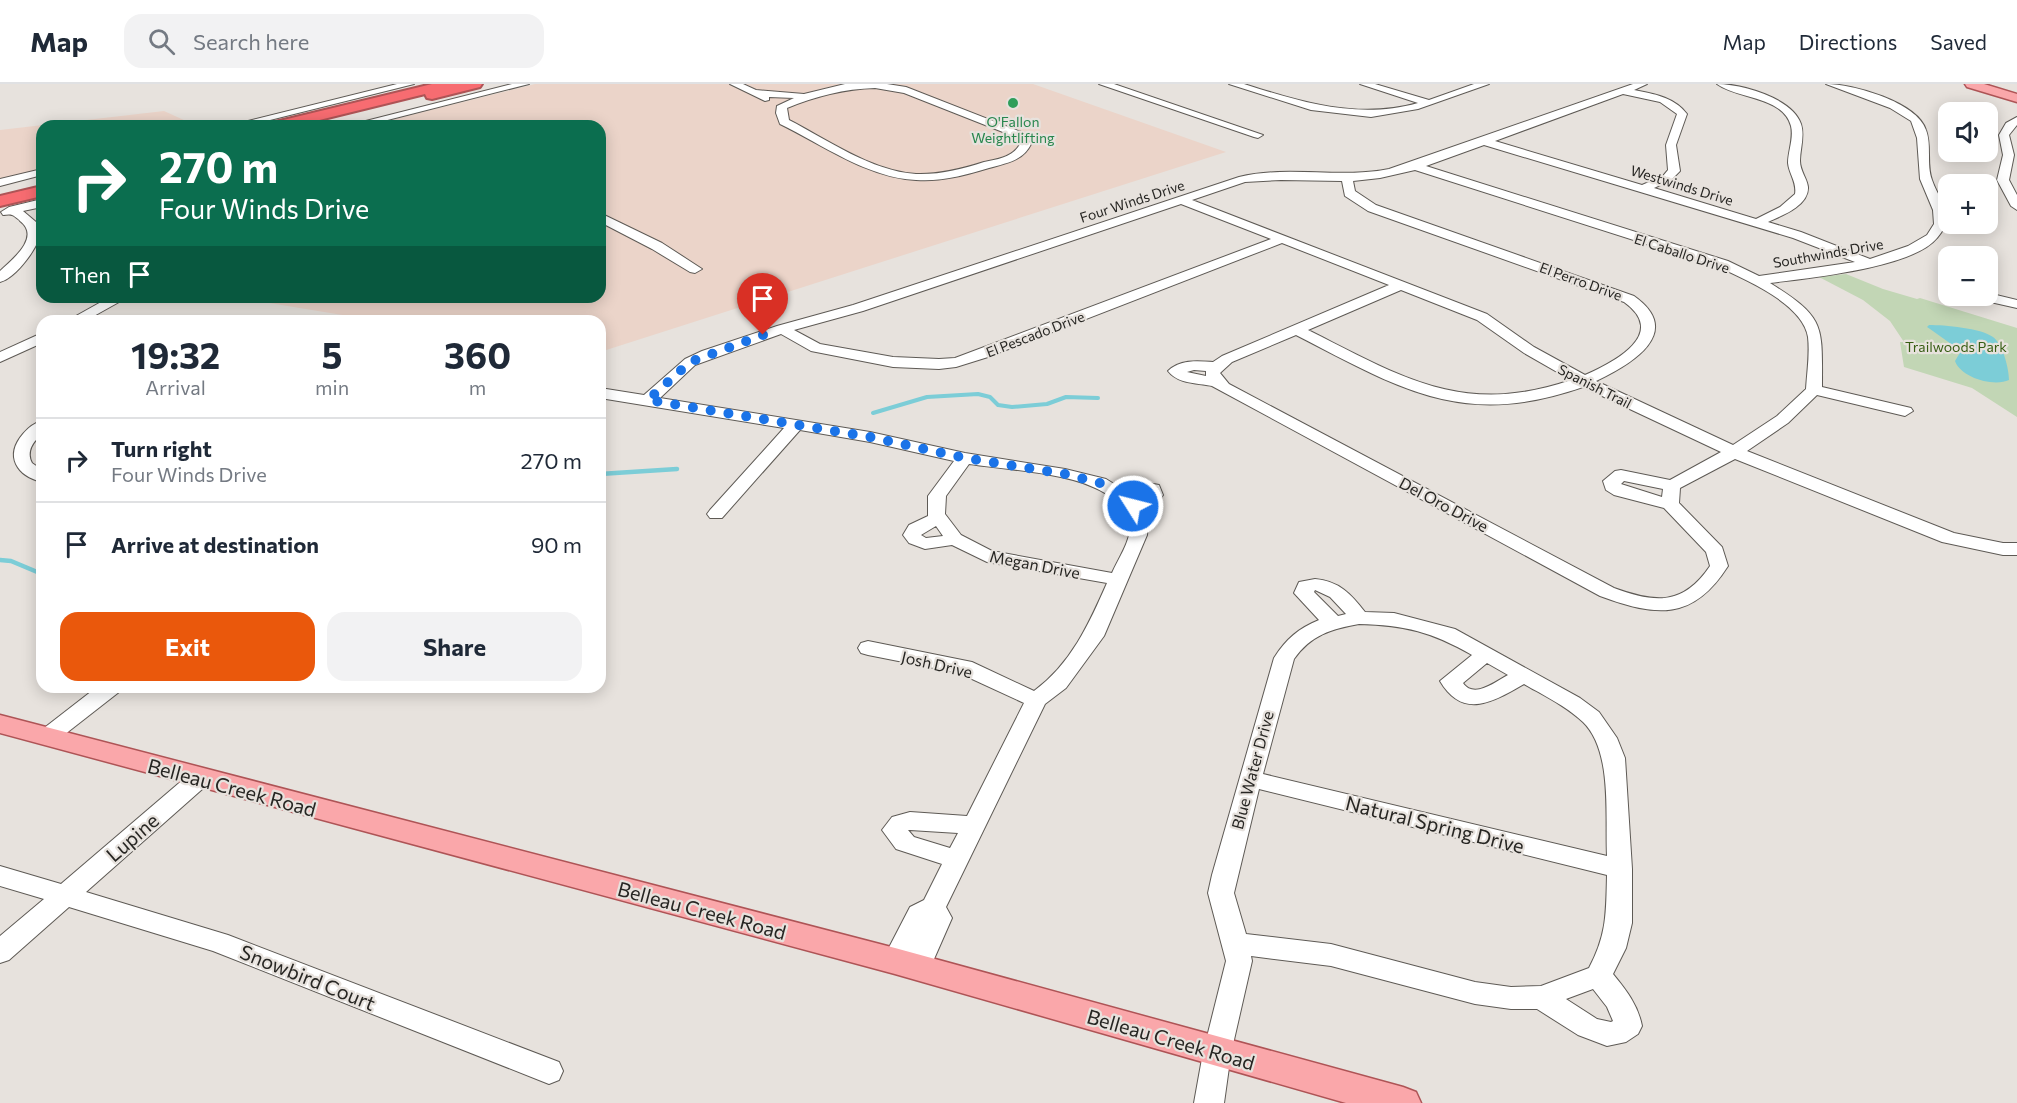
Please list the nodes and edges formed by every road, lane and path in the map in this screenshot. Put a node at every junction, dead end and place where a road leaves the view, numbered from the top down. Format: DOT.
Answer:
graph roads {
  1 [pos="409,84"];
  2 [pos="450,84"];
  3 [pos="476,84"];
  4 [pos="524,84"];
  5 [pos="735,84"];
  6 [pos="1104,84"];
  7 [pos="1136,84"];
  8 [pos="1234,84"];
  9 [pos="1365,84"];
  10 [pos="1484,84"];
  11 [pos="1642,84"];
  12 [pos="1722,84"];
  13 [pos="1831,84"];
  14 [pos="1971,84"];
  15 [pos="1119,89"];
  16 [pos="1623,91"];
  17 [pos="755,93"];
  18 [pos="809,95"];
  19 [pos="2017,98"];
  20 [pos="1426,102"];
  21 [pos="782,106"];
  22 [pos="1347,113"];
  23 [pos="1367,114"];
  24 [pos="257,120"];
  25 [pos="301,120"];
  26 [pos="329,120"];
  27 [pos="379,120"];
  28 [pos="2017,120"];
  29 [pos="1258,135"];
  30 [pos="1484,141"];
  31 [pos="1414,166"];
  32 [pos="36,174"];
  33 [pos="1347,178"];
  34 [pos="0,183"];
  35 [pos="36,184"];
  36 [pos="1642,189"];
  37 [pos="0,193"];
  38 [pos="36,194"];
  39 [pos="1182,200"];
  40 [pos="36,204"];
  41 [pos="2017,206"];
  42 [pos="4,208"];
  43 [pos="606,220"];
  44 [pos="1757,223"];
  45 [pos="1282,239"];
  46 [pos="1869,263"];
  47 [pos="695,269"];
  48 [pos="0,278"];
  49 [pos="1757,280"];
  50 [pos="1401,285"];
  51 [pos="1998,300"];
  52 [pos="109,303"];
  53 [pos="2017,304"];
  54 [pos="86,315"];
  55 [pos="782,329"];
  56 [pos="1297,330"];
  57 [pos="36,340"];
  58 [pos="0,358"];
  59 [pos="1584,381"];
  60 [pos="1814,390"];
  61 [pos="606,394"];
  62 [pos="648,400"];
  63 [pos="1905,411"];
  64 [pos="795,426"];
  65 [pos="36,431"];
  66 [pos="1736,453"];
  67 [pos="965,458"];
  68 [pos="36,474"];
  69 [pos="716,514"];
  70 [pos="938,518"];
  71 [pos="954,538"];
  72 [pos="2017,549"];
  73 [pos="1120,580"];
  74 [pos="1359,618"];
  75 [pos="1333,622"];
  76 [pos="868,648"];
  77 [pos="1486,654"];
  78 [pos="1523,675"];
  79 [pos="103,693"];
  80 [pos="1036,700"];
  81 [pos="0,724"];
  82 [pos="47,737"];
  83 [pos="200,778"];
  84 [pos="1250,779"];
  85 [pos="974,825"];
  86 [pos="957,860"];
  87 [pos="1620,869"];
  88 [pos="0,876"];
  89 [pos="64,895"];
  90 [pos="1236,943"];
  91 [pos="0,952"];
  92 [pos="906,964"];
  93 [pos="1598,976"];
  94 [pos="1542,997"];
  95 [pos="1217,1053"];
  96 [pos="549,1071"];
  97 [pos="1209,1103"];
  98 [pos="1403,1103"];
  1 -- 24 [label="street"];
  2 -- 25 [label="highway"];
  3 -- 26 [label="highway"];
  4 -- 27 [label="street"];
  5 -- 17 [label="street"];
  6 -- 15 [label="street"];
  7 -- 15 [label="street"];
  8 -- 22 [label="street"];
  9 -- 20 [label="street"];
  10 -- 20 [label="street"];
  11 -- 16 [label="street, Four Winds Drive"];
  12 -- 44 [label="street"];
  13 -- 46 [label="street, Southwinds Drive"];
  14 -- 19 [label="main road"];
  15 -- 29 [label="street"];
  16 -- 30 [label="street, Four Winds Drive"];
  16 -- 36 [label="street"];
  17 -- 18 [label="street"];
  17 -- 21 [label="street"];
  18 -- 21 [label="street"];
  18 -- 21 [label="street"];
  20 -- 23 [label="street"];
  22 -- 23 [label="street"];
  22 -- 23 [label="street"];
  28 -- 41 [label="street"];
  30 -- 31 [label="street, Four Winds Drive"];
  30 -- 36 [label="street, Westwinds Drive"];
  31 -- 33 [label="street, Four Winds Drive"];
  31 -- 49 [label="street, El Caballo Drive"];
  32 -- 34 [label="street"];
  33 -- 39 [label="street, Four Winds Drive"];
  33 -- 59 [label="street, El Perro Drive"];
  35 -- 37 [label="highway"];
  36 -- 44 [label="street, Westwinds Drive"];
  38 -- 42 [label="highway"];
  39 -- 45 [label="street, Spanish Trail"];
  39 -- 55 [label="street, Four Winds Drive"];
  40 -- 42 [label="street"];
  42 -- 48 [label="street"];
  43 -- 47 [label="street"];
  44 -- 46 [label="street, Westwinds Drive"];
  45 -- 50 [label="street, Spanish Trail"];
  45 -- 55 [label="street, El Pescado Drive"];
  46 -- 49 [label="street, Southwinds Drive"];
  49 -- 60 [label="street, El Caballo Drive"];
  50 -- 56 [label="street, Del Oro Drive"];
  50 -- 59 [label="street, Spanish Trail"];
  51 -- 53 [label="street"];
  52 -- 54 [label="street"];
  55 -- 62 [label="street, Four Winds Drive"];
  56 -- 59 [label="street, El Perro Drive"];
  56 -- 66 [label="street, Del Oro Drive"];
  57 -- 58 [label="street"];
  59 -- 66 [label="street, Spanish Trail"];
  60 -- 63 [label="street"];
  60 -- 66 [label="street"];
  61 -- 62 [label="street"];
  62 -- 64 [label="street"];
  64 -- 67 [label="street"];
  64 -- 69 [label="street"];
  65 -- 68 [label="street"];
  66 -- 72 [label="street, Spanish Trail"];
  67 -- 70 [label="street"];
  67 -- 73 [label="street"];
  70 -- 71 [label="street, Megan Drive"];
  70 -- 71 [label="street"];
  71 -- 73 [label="street, Megan Drive"];
  73 -- 80 [label="street"];
  74 -- 75 [label="street, Blue Water Drive"];
  74 -- 75 [label="street"];
  74 -- 77 [label="street, Blue Water Drive"];
  75 -- 84 [label="street, Blue Water Drive"];
  76 -- 80 [label="street, Josh Drive"];
  77 -- 78 [label="street, Blue Water Drive"];
  77 -- 78 [label="street"];
  78 -- 87 [label="street, Blue Water Drive"];
  79 -- 82 [label="street"];
  80 -- 85 [label="street"];
  81 -- 82 [label="main road, Belleau Creek Road"];
  82 -- 83 [label="main road, Belleau Creek Road"];
  83 -- 89 [label="street, Lupine"];
  83 -- 92 [label="main road, Belleau Creek Road"];
  84 -- 87 [label="street, Natural Spring Drive"];
  84 -- 90 [label="street, Blue Water Drive"];
  85 -- 86 [label="street"];
  85 -- 86 [label="street"];
  86 -- 92 [label="street"];
  87 -- 93 [label="street, Blue Water Drive"];
  88 -- 89 [label="street, Snowbird Court"];
  89 -- 91 [label="street, Lupine"];
  89 -- 96 [label="street, Snowbird Court"];
  90 -- 94 [label="street"];
  90 -- 95 [label="street, Blue Water Drive"];
  92 -- 95 [label="main road, Belleau Creek Road"];
  93 -- 94 [label="street"];
  93 -- 94 [label="street"];
  95 -- 97 [label="street, Blue Water Drive"];
  95 -- 98 [label="main road, Belleau Creek Road"];
}
